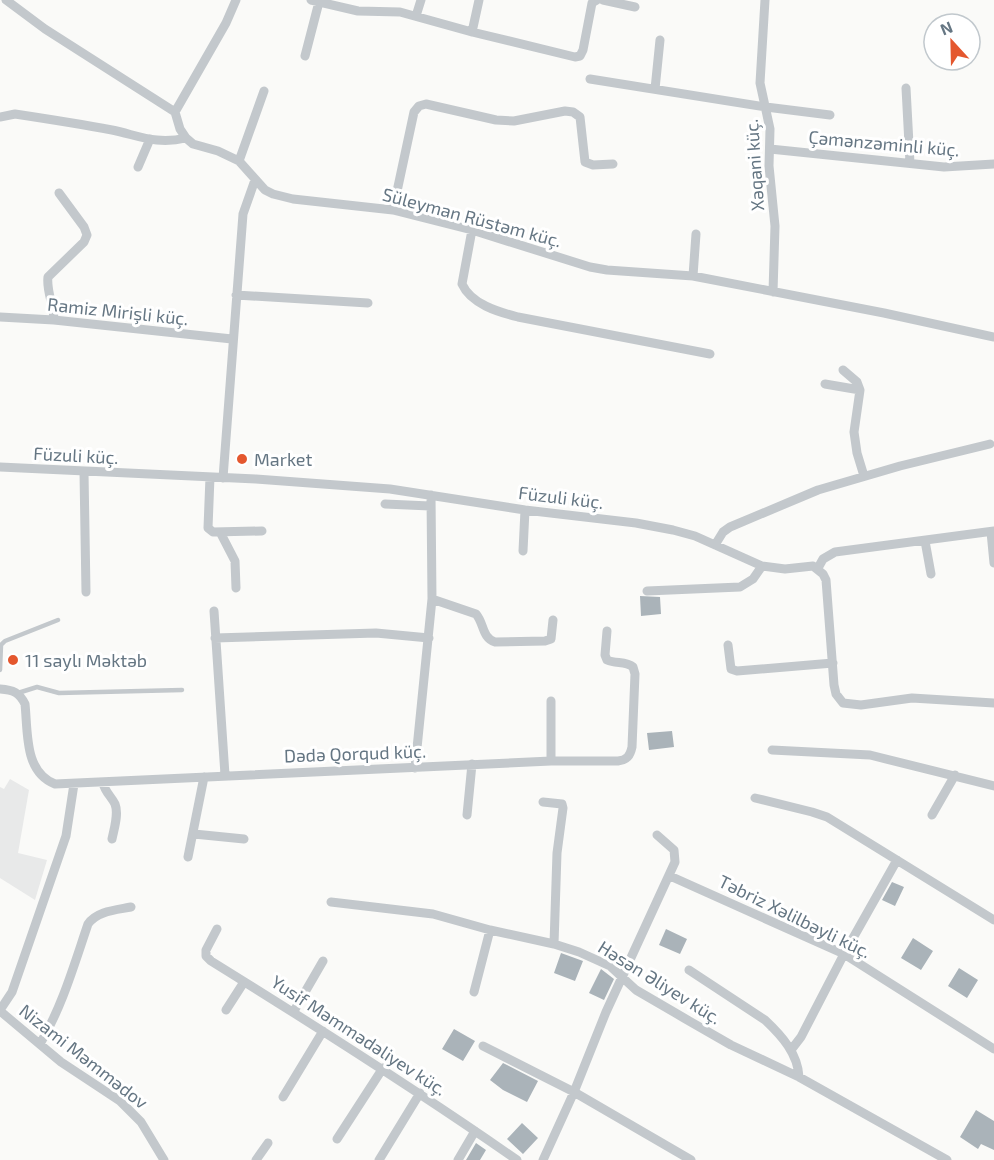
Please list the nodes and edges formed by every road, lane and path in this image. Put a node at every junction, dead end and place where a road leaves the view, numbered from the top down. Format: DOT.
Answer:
graph roads {
  1 [pos="6,0"];
  2 [pos="236,0"];
  3 [pos="394,0"];
  4 [pos="421,0"];
  5 [pos="479,0"];
  6 [pos="597,0"];
  7 [pos="603,0"];
  8 [pos="765,0"];
  9 [pos="315,1"];
  10 [pos="635,7"];
  11 [pos="392,11"];
  12 [pos="416,16"];
  13 [pos="471,32"];
  14 [pos="660,40"];
  15 [pos="305,56"];
  16 [pos="590,79"];
  17 [pos="906,88"];
  18 [pos="655,89"];
  19 [pos="264,91"];
  20 [pos="766,107"];
  21 [pos="175,112"];
  22 [pos="830,115"];
  23 [pos="0,117"];
  24 [pos="186,138"];
  25 [pos="150,140"];
  26 [pos="770,148"];
  27 [pos="239,161"];
  28 [pos="910,163"];
  29 [pos="613,164"];
  30 [pos="994,164"];
  31 [pos="138,167"];
  32 [pos="255,180"];
  33 [pos="59,194"];
  34 [pos="393,210"];
  35 [pos="472,230"];
  36 [pos="696,234"];
  37 [pos="693,276"];
  38 [pos="773,292"];
  39 [pos="236,295"];
  40 [pos="368,303"];
  41 [pos="0,317"];
  42 [pos="54,320"];
  43 [pos="994,337"];
  44 [pos="232,339"];
  45 [pos="710,354"];
  46 [pos="843,370"];
  47 [pos="825,384"];
  48 [pos="860,390"];
  49 [pos="990,444"];
  50 [pos="0,467"];
  51 [pos="84,472"];
  52 [pos="864,476"];
  53 [pos="210,477"];
  54 [pos="223,478"];
  55 [pos="432,495"];
  56 [pos="385,504"];
  57 [pos="430,506"];
  58 [pos="525,510"];
  59 [pos="262,531"];
  60 [pos="220,532"];
  61 [pos="993,532"];
  62 [pos="925,541"];
  63 [pos="715,545"];
  64 [pos="523,551"];
  65 [pos="994,563"];
  66 [pos="762,566"];
  67 [pos="818,568"];
  68 [pos="931,574"];
  69 [pos="236,588"];
  70 [pos="647,591"];
  71 [pos="86,592"];
  72 [pos="432,599"];
  73 [pos="214,611"];
  74 [pos="58,620"];
  75 [pos="553,620"];
  76 [pos="607,631"];
  77 [pos="215,638"];
  78 [pos="429,638"];
  79 [pos="728,645"];
  80 [pos="833,663"];
  81 [pos="0,670"];
  82 [pos="0,688"];
  83 [pos="182,690"];
  84 [pos="18,693"];
  85 [pos="551,701"];
  86 [pos="994,703"];
  87 [pos="772,750"];
  88 [pos="551,760"];
  89 [pos="472,764"];
  90 [pos="415,768"];
  91 [pos="225,775"];
  92 [pos="955,775"];
  93 [pos="204,777"];
  94 [pos="104,783"];
  95 [pos="74,784"];
  96 [pos="994,786"];
  97 [pos="755,798"];
  98 [pos="543,802"];
  99 [pos="466,815"];
  100 [pos="932,815"];
  101 [pos="194,834"];
  102 [pos="657,836"];
  103 [pos="112,839"];
  104 [pos="244,839"];
  105 [pos="189,857"];
  106 [pos="897,860"];
  107 [pos="670,876"];
  108 [pos="331,902"];
  109 [pos="131,907"];
  110 [pos="994,920"];
  111 [pos="217,929"];
  112 [pos="490,930"];
  113 [pos="554,944"];
  114 [pos="844,954"];
  115 [pos="323,961"];
  116 [pos="689,970"];
  117 [pos="623,978"];
  118 [pos="244,982"];
  119 [pos="474,992"];
  120 [pos="0,1010"];
  121 [pos="226,1010"];
  122 [pos="294,1011"];
  123 [pos="322,1031"];
  124 [pos="40,1044"];
  125 [pos="483,1046"];
  126 [pos="994,1049"];
  127 [pos="791,1050"];
  128 [pos="383,1068"];
  129 [pos="799,1077"];
  130 [pos="574,1092"];
  131 [pos="420,1093"];
  132 [pos="283,1097"];
  133 [pos="475,1131"];
  134 [pos="337,1139"];
  135 [pos="268,1143"];
  136 [pos="159,1158"];
  137 [pos="256,1160"];
  138 [pos="379,1160"];
  139 [pos="458,1160"];
  140 [pos="517,1160"];
  141 [pos="543,1160"];
  142 [pos="691,1160"];
  143 [pos="947,1160"];
  1 -- 21 [label="street"];
  2 -- 21 [label="street"];
  3 -- 11 [label="street"];
  4 -- 12 [label="street"];
  5 -- 13 [label="street"];
  6 -- 13 [label="street"];
  7 -- 10 [label="street"];
  8 -- 20 [label="street, Xəqani küç."];
  9 -- 11 [label="street"];
  9 -- 15 [label="street"];
  11 -- 12 [label="street"];
  12 -- 13 [label="street"];
  14 -- 18 [label="street"];
  16 -- 18 [label="street"];
  17 -- 28 [label="street"];
  18 -- 20 [label="street"];
  19 -- 27 [label="street"];
  20 -- 22 [label="street"];
  20 -- 26 [label="street, Xəqani küç."];
  21 -- 24 [label="street"];
  23 -- 25 [label="street"];
  24 -- 25 [label="street"];
  24 -- 27 [label="street, Süleyman Rüstəm küç."];
  25 -- 31 [label="street"];
  26 -- 28 [label="street, Çəmənzəminli küç."];
  26 -- 38 [label="street, Xəqani küç."];
  27 -- 32 [label="street, Süleyman Rüstəm küç."];
  28 -- 30 [label="street, Çəmənzəminli küç."];
  29 -- 34 [label="street"];
  32 -- 34 [label="street, Süleyman Rüstəm küç."];
  32 -- 39 [label="street"];
  33 -- 42 [label="street"];
  34 -- 35 [label="street, Süleyman Rüstəm küç."];
  35 -- 37 [label="street, Süleyman Rüstəm küç."];
  35 -- 45 [label="street"];
  36 -- 37 [label="street"];
  37 -- 38 [label="street, Süleyman Rüstəm küç."];
  38 -- 43 [label="street, Süleyman Rüstəm küç."];
  39 -- 40 [label="street"];
  39 -- 44 [label="street"];
  41 -- 42 [label="street, Ramiz Mirişli küç."];
  42 -- 44 [label="street, Ramiz Mirişli küç."];
  44 -- 54 [label="street"];
  46 -- 48 [label="street"];
  47 -- 48 [label="street"];
  48 -- 52 [label="street"];
  49 -- 52 [label="street"];
  50 -- 51 [label="street, Füzuli küç."];
  51 -- 53 [label="street, Füzuli küç."];
  51 -- 71 [label="street"];
  52 -- 63 [label="street"];
  53 -- 54 [label="street, Füzuli küç."];
  53 -- 60 [label="street"];
  54 -- 55 [label="street, Füzuli küç."];
  55 -- 57 [label="street"];
  55 -- 58 [label="street, Füzuli küç."];
  56 -- 57 [label="street"];
  57 -- 72 [label="street"];
  58 -- 63 [label="street, Füzuli küç."];
  58 -- 64 [label="street"];
  59 -- 60 [label="street"];
  60 -- 69 [label="street"];
  61 -- 62 [label="street"];
  61 -- 65 [label="street"];
  62 -- 67 [label="street"];
  62 -- 68 [label="street"];
  63 -- 66 [label="street, Füzuli küç."];
  66 -- 67 [label="street, Füzuli küç."];
  66 -- 70 [label="street"];
  67 -- 80 [label="street"];
  72 -- 75 [label="street"];
  72 -- 78 [label="street"];
  73 -- 77 [label="street"];
  74 -- 81 [label="lane"];
  76 -- 88 [label="street, Dədə Qorqud küç."];
  77 -- 78 [label="street"];
  77 -- 91 [label="street"];
  78 -- 90 [label="street"];
  79 -- 80 [label="street"];
  80 -- 86 [label="street"];
  82 -- 84 [label="street"];
  83 -- 84 [label="lane"];
  84 -- 95 [label="street, Dədə Qorqud küç."];
  85 -- 88 [label="street"];
  87 -- 92 [label="street"];
  88 -- 89 [label="street, Dədə Qorqud küç."];
  89 -- 90 [label="street, Dədə Qorqud küç."];
  89 -- 99 [label="street"];
  90 -- 91 [label="street, Dədə Qorqud küç."];
  91 -- 93 [label="street, Dədə Qorqud küç."];
  92 -- 96 [label="street"];
  92 -- 100 [label="street"];
  93 -- 94 [label="street, Dədə Qorqud küç."];
  93 -- 101 [label="street"];
  94 -- 95 [label="street, Dədə Qorqud küç."];
  94 -- 103 [label="street"];
  95 -- 120 [label="street"];
  97 -- 106 [label="street"];
  98 -- 113 [label="street"];
  101 -- 104 [label="street"];
  101 -- 105 [label="street"];
  102 -- 107 [label="street"];
  106 -- 110 [label="street"];
  106 -- 114 [label="street"];
  107 -- 114 [label="street, Təbriz Xəlilbəyli küç."];
  107 -- 117 [label="street"];
  108 -- 112 [label="street, Həsən Əliyev küç."];
  109 -- 124 [label="street"];
  111 -- 118 [label="street, Yusif Məmmədəliyev küç."];
  112 -- 113 [label="street, Həsən Əliyev küç."];
  112 -- 119 [label="street"];
  113 -- 117 [label="street, Həsən Əliyev küç."];
  114 -- 126 [label="street, Təbriz Xəlilbəyli küç."];
  114 -- 127 [label="street"];
  115 -- 122 [label="street"];
  116 -- 127 [label="street"];
  117 -- 129 [label="street, Həsən Əliyev küç."];
  117 -- 130 [label="street"];
  118 -- 121 [label="street"];
  118 -- 122 [label="street, Yusif Məmmədəliyev küç."];
  120 -- 124 [label="street, Nizami Məmmədov"];
  122 -- 123 [label="street, Yusif Məmmədəliyev küç."];
  123 -- 128 [label="street, Yusif Məmmədəliyev küç."];
  123 -- 132 [label="street"];
  124 -- 136 [label="street, Nizami Məmmədov"];
  125 -- 130 [label="street"];
  127 -- 129 [label="street"];
  128 -- 131 [label="street, Yusif Məmmədəliyev küç."];
  128 -- 134 [label="street"];
  129 -- 143 [label="street, Həsən Əliyev küç."];
  130 -- 141 [label="street"];
  130 -- 142 [label="street"];
  131 -- 133 [label="street, Yusif Məmmədəliyev küç."];
  131 -- 138 [label="street"];
  133 -- 139 [label="street"];
  133 -- 140 [label="street, Yusif Məmmədəliyev küç."];
  135 -- 137 [label="street"];
}
